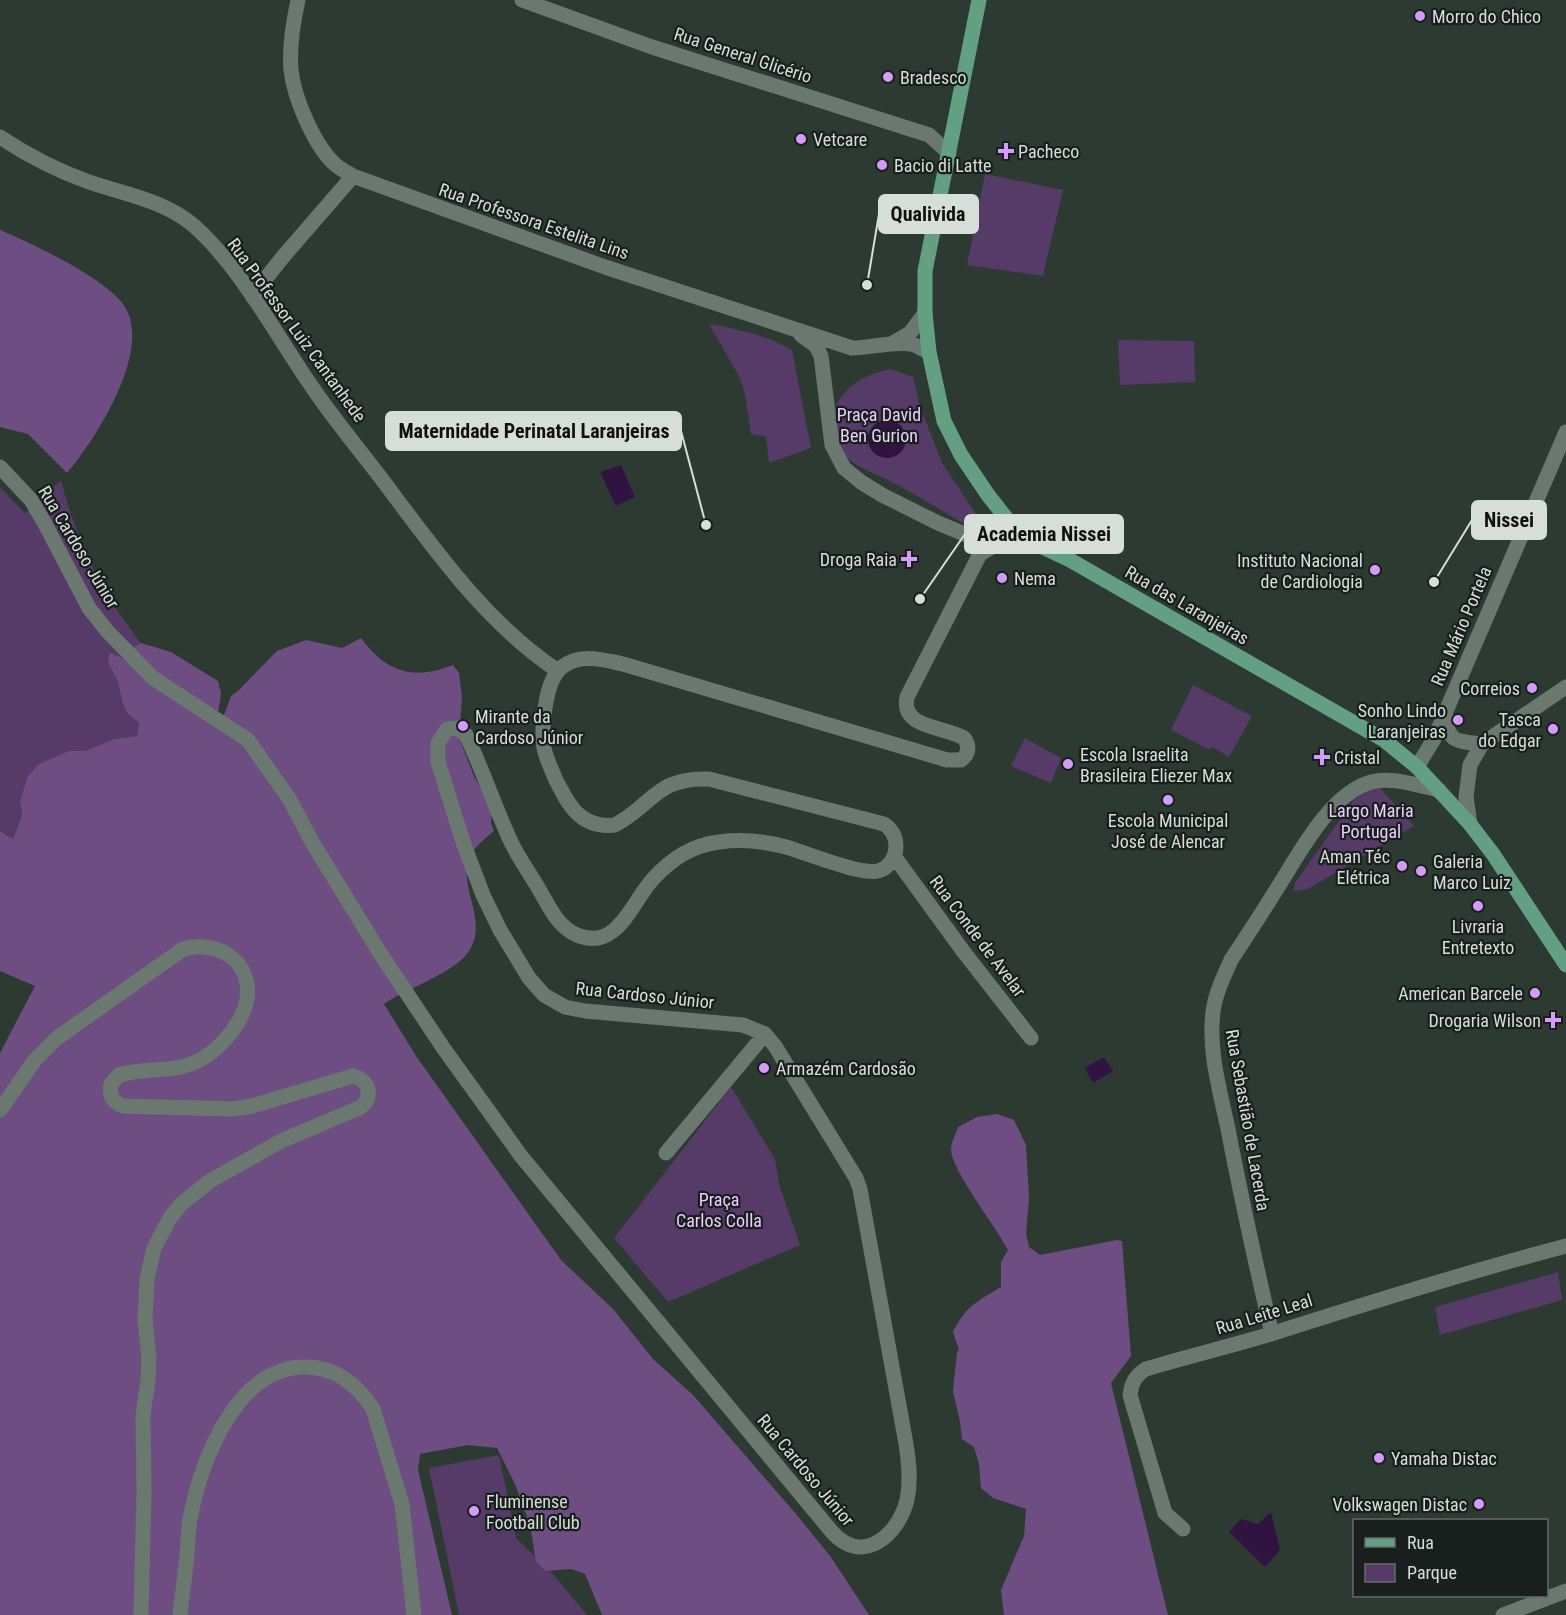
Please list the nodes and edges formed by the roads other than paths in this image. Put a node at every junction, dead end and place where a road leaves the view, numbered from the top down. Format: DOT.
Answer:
graph roads {
  1 [pos="298,0"];
  2 [pos="522,0"];
  3 [pos="979,0"];
  4 [pos="0,137"];
  5 [pos="949,153"];
  6 [pos="353,176"];
  7 [pos="252,296"];
  8 [pos="925,313"];
  9 [pos="791,328"];
  10 [pos="893,343"];
  11 [pos="929,352"];
  12 [pos="1566,432"];
  13 [pos="0,467"];
  14 [pos="1004,517"];
  15 [pos="1021,537"];
  16 [pos="974,538"];
  17 [pos="980,554"];
  18 [pos="558,671"];
  19 [pos="1566,687"];
  20 [pos="1446,711"];
  21 [pos="1482,744"];
  22 [pos="1417,767"];
  23 [pos="1439,790"];
  24 [pos="1470,824"];
  25 [pos="894,856"];
  26 [pos="1566,965"];
  27 [pos="765,1034"];
  28 [pos="1031,1038"];
  29 [pos="0,1110"];
  30 [pos="666,1153"];
  31 [pos="1566,1246"];
  32 [pos="1272,1334"];
  33 [pos="1183,1529"];
  34 [pos="1566,1592"];
  35 [pos="141,1615"];
  36 [pos="180,1615"];
  37 [pos="414,1615"];
  38 [pos="1503,1615"];
  1 -- 6 [label="street, Rua Professora Estelita Lins"];
  2 -- 5 [label="street, Rua General Glicério"];
  3 -- 5 [label="main road, Rua das Laranjeiras"];
  4 -- 7 [label="street, Rua Professor Luiz Cantanhede"];
  5 -- 8 [label="main road, Rua das Laranjeiras"];
  6 -- 7 [label="street"];
  6 -- 9 [label="street, Rua Professora Estelita Lins"];
  7 -- 18 [label="street, Rua Professor Luiz Cantanhede"];
  8 -- 10 [label="street, Rua Professora Estelita Lins"];
  8 -- 11 [label="main road, Rua das Laranjeiras"];
  9 -- 10 [label="street, Rua Professora Estelita Lins"];
  9 -- 16 [label="street"];
  10 -- 11 [label="street, Rua Professora Estelita Lins"];
  11 -- 14 [label="main road, Rua das Laranjeiras"];
  12 -- 20 [label="street, Rua Mário Portela"];
  13 -- 27 [label="street, Rua Cardoso Júnior"];
  14 -- 15 [label="main road, Rua das Laranjeiras"];
  14 -- 16 [label="street"];
  15 -- 17 [label="street"];
  15 -- 22 [label="main road, Rua das Laranjeiras"];
  16 -- 17 [label="street"];
  17 -- 18 [label="street"];
  18 -- 25 [label="street"];
  19 -- 21 [label="street"];
  20 -- 21 [label="street"];
  20 -- 22 [label="street, Rua Mário Portela"];
  21 -- 24 [label="street"];
  22 -- 23 [label="main road, Rua das Laranjeiras"];
  23 -- 24 [label="main road, Rua das Laranjeiras"];
  23 -- 32 [label="street, Rua Sebastião de Lacerda"];
  24 -- 26 [label="main road, Rua das Laranjeiras"];
  25 -- 27 [label="street, Rua Cardoso Júnior"];
  25 -- 28 [label="street, Rua Conde de Avelar"];
  27 -- 30 [label="street"];
  29 -- 35 [label="street"];
  31 -- 32 [label="street, Rua Leite Leal"];
  32 -- 33 [label="street, Rua Leite Leal"];
  34 -- 38 [label="street"];
  36 -- 37 [label="street"];
}
